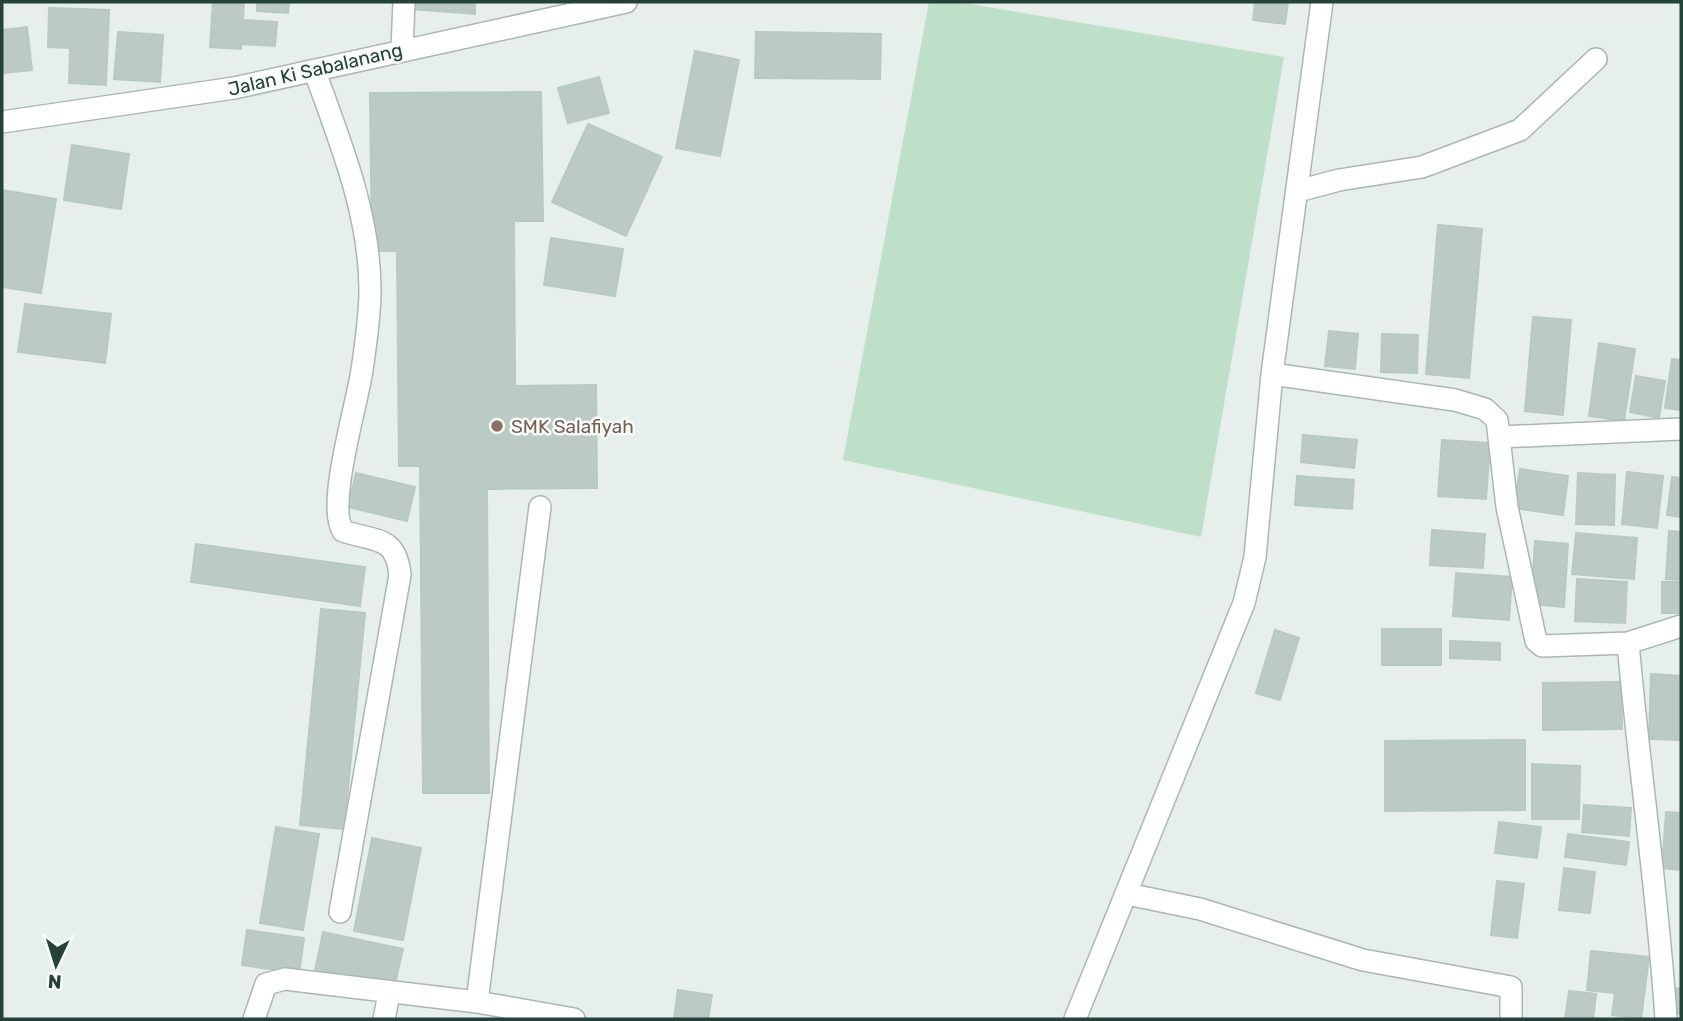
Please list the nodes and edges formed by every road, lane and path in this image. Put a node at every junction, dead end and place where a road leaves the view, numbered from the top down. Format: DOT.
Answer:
graph roads {
  1 [pos="404,2"];
  2 [pos="626,2"];
  3 [pos="1322,2"];
  4 [pos="402,50"];
  5 [pos="1596,60"];
  6 [pos="315,72"];
  7 [pos="2,122"];
  8 [pos="1298,191"];
  9 [pos="1272,374"];
  10 [pos="1681,429"];
  11 [pos="1499,437"];
  12 [pos="540,507"];
  13 [pos="1681,626"];
  14 [pos="1628,643"];
  15 [pos="1127,894"];
  16 [pos="340,912"];
  17 [pos="1671,934"];
  18 [pos="389,994"];
  19 [pos="477,1002"];
  20 [pos="254,1019"];
  21 [pos="384,1019"];
  22 [pos="574,1019"];
  23 [pos="1075,1019"];
  24 [pos="1511,1019"];
  25 [pos="1666,1019"];
  1 -- 4 [label="street"];
  2 -- 4 [label="street, Jalan Ki Sabalanang"];
  3 -- 8 [label="street"];
  4 -- 6 [label="street, Jalan Ki Sabalanang"];
  5 -- 8 [label="street"];
  6 -- 7 [label="street, Jalan Ki Sabalanang"];
  6 -- 16 [label="street"];
  8 -- 9 [label="street"];
  9 -- 11 [label="street"];
  9 -- 15 [label="street"];
  10 -- 11 [label="street"];
  11 -- 14 [label="street"];
  12 -- 19 [label="street"];
  13 -- 14 [label="street"];
  14 -- 17 [label="street"];
  15 -- 23 [label="street"];
  15 -- 24 [label="street"];
  17 -- 25 [label="street"];
  18 -- 19 [label="street"];
  18 -- 20 [label="street"];
  18 -- 21 [label="street"];
  19 -- 22 [label="street"];
}
